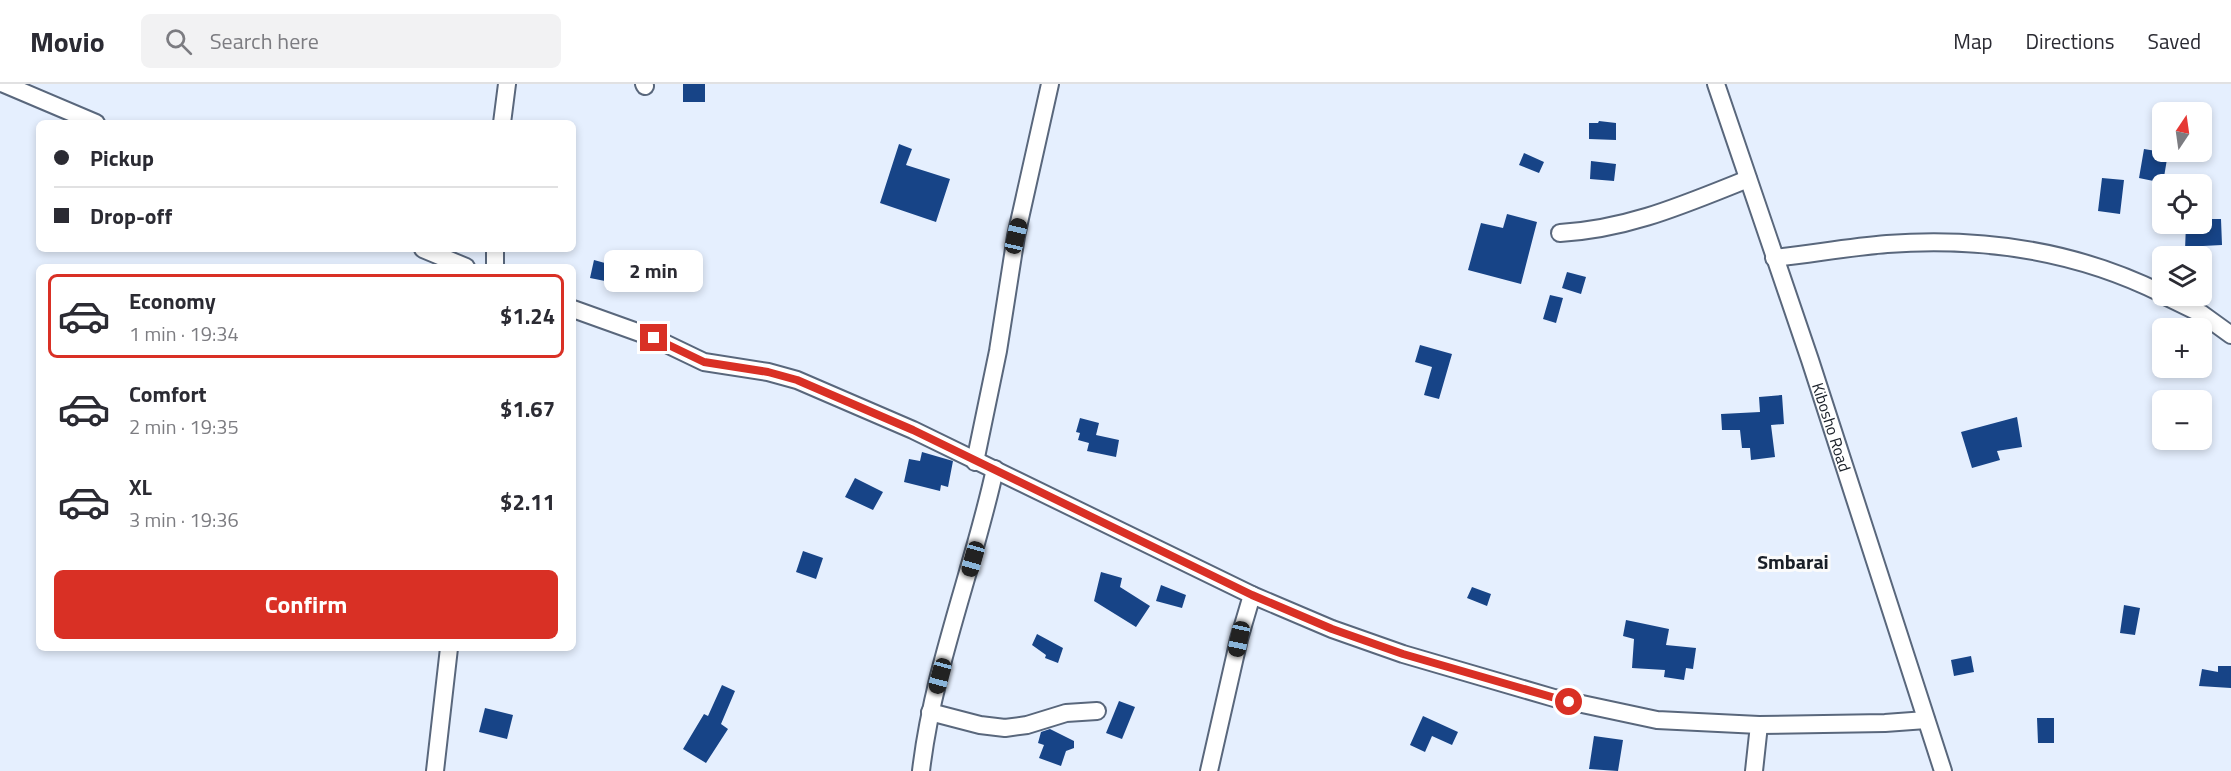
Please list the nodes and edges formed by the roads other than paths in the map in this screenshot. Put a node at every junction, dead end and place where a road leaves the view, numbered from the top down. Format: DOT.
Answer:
graph roads {
  1 [pos="4,84"];
  2 [pos="507,84"];
  3 [pos="1050,84"];
  4 [pos="1716,84"];
  5 [pos="89,120"];
  6 [pos="502,120"];
  7 [pos="1748,179"];
  8 [pos="1560,233"];
  9 [pos="430,252"];
  10 [pos="1774,258"];
  11 [pos="459,264"];
  12 [pos="2152,290"];
  13 [pos="2186,306"];
  14 [pos="576,310"];
  15 [pos="2231,335"];
  16 [pos="975,462"];
  17 [pos="995,469"];
  18 [pos="1252,595"];
  19 [pos="449,651"];
  20 [pos="1097,711"];
  21 [pos="930,712"];
  22 [pos="1926,720"];
  23 [pos="1759,725"];
  24 [pos="435,771"];
  25 [pos="921,771"];
  26 [pos="1209,771"];
  27 [pos="1754,771"];
  28 [pos="1942,771"];
  1 -- 5 [label="street"];
  2 -- 6 [label="street"];
  3 -- 16 [label="street"];
  4 -- 7 [label="street, Kibosho Road"];
  7 -- 8 [label="street"];
  7 -- 10 [label="street, Kibosho Road"];
  9 -- 11 [label="street"];
  10 -- 12 [label="street"];
  10 -- 22 [label="street, Kibosho Road"];
  13 -- 15 [label="street"];
  14 -- 16 [label="street"];
  16 -- 17 [label="street"];
  17 -- 18 [label="street"];
  17 -- 21 [label="street"];
  18 -- 23 [label="street"];
  18 -- 26 [label="street"];
  19 -- 24 [label="street"];
  20 -- 21 [label="street"];
  21 -- 25 [label="street"];
  22 -- 23 [label="street"];
  22 -- 28 [label="street, Kibosho Road"];
  23 -- 27 [label="street"];
}
